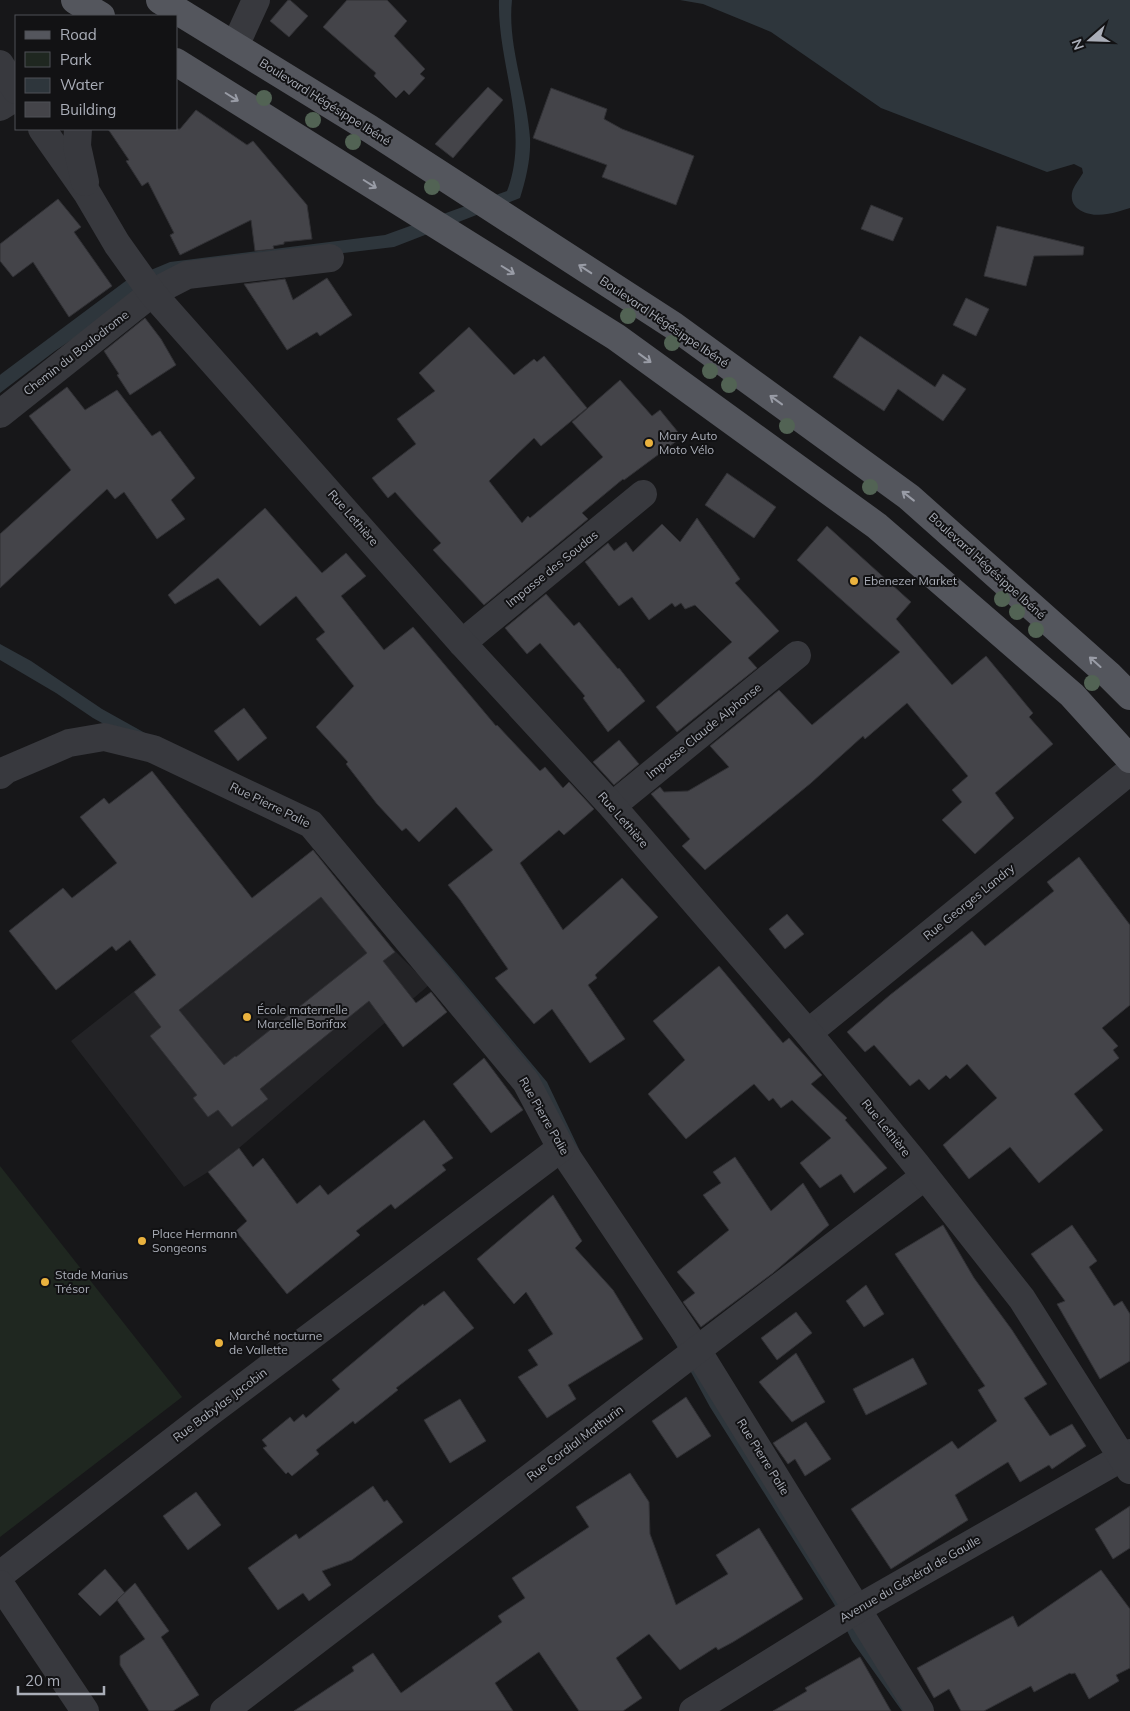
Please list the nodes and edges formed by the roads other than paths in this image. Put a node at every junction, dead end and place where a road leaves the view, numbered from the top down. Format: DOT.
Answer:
graph roads {
  1 [pos="75,0"];
  2 [pos="106,0"];
  3 [pos="160,0"];
  4 [pos="256,0"];
  5 [pos="100,15"];
  6 [pos="102,15"];
  7 [pos="235,46"];
  8 [pos="0,64"];
  9 [pos="184,72"];
  10 [pos="15,88"];
  11 [pos="15,98"];
  12 [pos="0,107"];
  13 [pos="43,130"];
  14 [pos="78,130"];
  15 [pos="87,193"];
  16 [pos="330,258"];
  17 [pos="152,293"];
  18 [pos="0,414"];
  19 [pos="643,494"];
  20 [pos="462,642"];
  21 [pos="797,655"];
  22 [pos="1130,696"];
  23 [pos="1130,759"];
  24 [pos="2,769"];
  25 [pos="1130,771"];
  26 [pos="612,806"];
  27 [pos="808,1033"];
  28 [pos="561,1148"];
  29 [pos="926,1176"];
  30 [pos="697,1350"];
  31 [pos="1127,1460"];
  32 [pos="0,1575"];
  33 [pos="0,1584"];
  34 [pos="857,1609"];
  35 [pos="85,1711"];
  36 [pos="224,1711"];
  37 [pos="693,1711"];
  38 [pos="920,1711"];
  1 -- 5 [label="main road"];
  2 -- 6 [label="street"];
  3 -- 7 [label="main road, Boulevard Hégésippe Ibéné"];
  4 -- 7 [label="street"];
  22 -- 7 [label="main road, Boulevard Hégésippe Ibéné, one-way"];
  8 -- 10 [label="street"];
  9 -- 23 [label="main road, one-way"];
  11 -- 12 [label="street"];
  13 -- 15 [label="street, Rue Lethière"];
  14 -- 15 [label="street, Rue Lethière"];
  15 -- 17 [label="street, Rue Lethière"];
  16 -- 17 [label="street, Chemin du Boulodrome"];
  17 -- 18 [label="street, Chemin du Boulodrome"];
  17 -- 20 [label="street, Rue Lethière"];
  19 -- 20 [label="street, Impasse des Soudas"];
  20 -- 26 [label="street, Rue Lethière"];
  21 -- 26 [label="street, Impasse Claude Alphonse"];
  24 -- 28 [label="street, Rue Pierre Palie"];
  25 -- 27 [label="street, Rue Georges Landry"];
  26 -- 27 [label="street, Rue Lethière"];
  27 -- 29 [label="street, Rue Lethière"];
  28 -- 30 [label="street, Rue Pierre Palie"];
  28 -- 32 [label="street, Rue Babylas Jacobin"];
  29 -- 30 [label="street, Rue Cordial Mathurin"];
  29 -- 31 [label="street, Rue Lethière"];
  30 -- 34 [label="street, Rue Pierre Palie"];
  30 -- 36 [label="street, Rue Cordial Mathurin"];
  31 -- 34 [label="street, Avenue du Général de Gaulle"];
  33 -- 35 [label="street"];
  34 -- 37 [label="street, Avenue du Général de Gaulle"];
  34 -- 38 [label="street, Rue Pierre Palie"];
}
